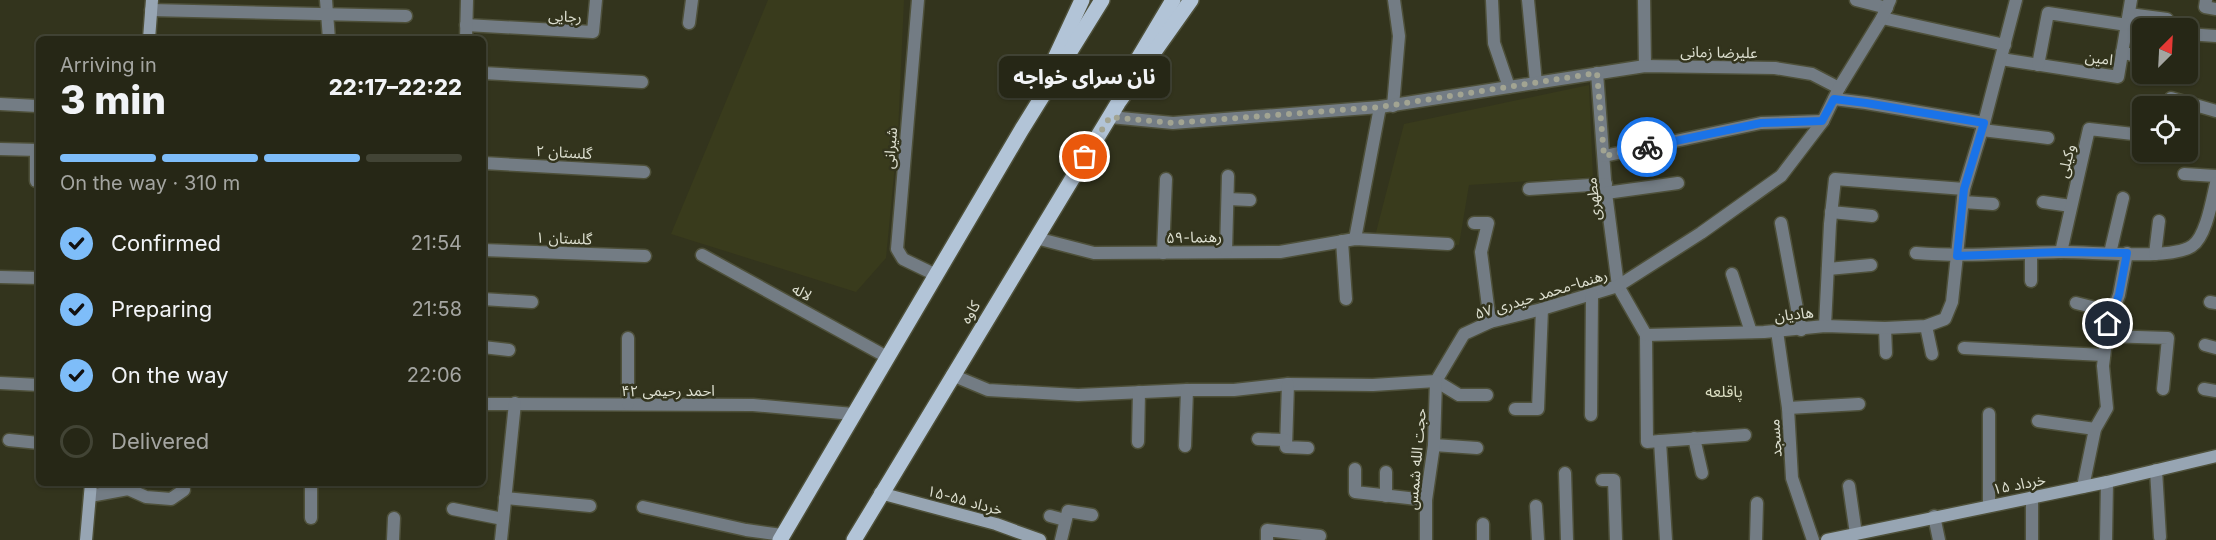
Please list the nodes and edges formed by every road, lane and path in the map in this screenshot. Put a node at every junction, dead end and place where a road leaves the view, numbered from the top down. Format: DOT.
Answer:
graph roads {
  1 [pos="326,0"];
  2 [pos="467,0"];
  3 [pos="596,0"];
  4 [pos="692,0"];
  5 [pos="918,0"];
  6 [pos="1082,0"];
  7 [pos="1102,0"];
  8 [pos="1173,0"];
  9 [pos="1191,0"];
  10 [pos="1394,0"];
  11 [pos="1492,0"];
  12 [pos="1528,0"];
  13 [pos="1644,0"];
  14 [pos="1856,0"];
  15 [pos="2016,0"];
  16 [pos="2131,0"];
  17 [pos="2206,0"];
  18 [pos="151,5"];
  19 [pos="1887,9"];
  20 [pos="2216,9"];
  21 [pos="327,13"];
  22 [pos="406,16"];
  23 [pos="2128,19"];
  24 [pos="2132,19"];
  25 [pos="689,23"];
  26 [pos="466,25"];
  27 [pos="2198,35"];
  28 [pos="149,36"];
  29 [pos="329,36"];
  30 [pos="466,36"];
  31 [pos="2216,36"];
  32 [pos="2005,45"];
  33 [pos="2122,52"];
  34 [pos="2132,55"];
  35 [pos="2001,59"];
  36 [pos="2038,65"];
  37 [pos="1645,66"];
  38 [pos="486,73"];
  39 [pos="1597,73"];
  40 [pos="642,82"];
  41 [pos="1536,83"];
  42 [pos="1509,87"];
  43 [pos="1836,94"];
  44 [pos="1118,103"];
  45 [pos="0,104"];
  46 [pos="36,106"];
  47 [pos="1386,106"];
  48 [pos="2198,106"];
  49 [pos="2216,111"];
  50 [pos="1110,117"];
  51 [pos="1822,121"];
  52 [pos="1983,127"];
  53 [pos="1022,129"];
  54 [pos="2132,134"];
  55 [pos="2048,138"];
  56 [pos="0,149"];
  57 [pos="36,150"];
  58 [pos="1604,156"];
  59 [pos="486,163"];
  60 [pos="644,172"];
  61 [pos="2184,174"];
  62 [pos="1228,176"];
  63 [pos="2216,176"];
  64 [pos="1166,179"];
  65 [pos="1678,183"];
  66 [pos="2216,183"];
  67 [pos="1606,188"];
  68 [pos="1529,189"];
  69 [pos="1964,196"];
  70 [pos="2123,198"];
  71 [pos="1228,199"];
  72 [pos="1250,200"];
  73 [pos="2043,202"];
  74 [pos="1993,204"];
  75 [pos="2071,206"];
  76 [pos="1831,212"];
  77 [pos="1872,216"];
  78 [pos="2159,221"];
  79 [pos="1474,223"];
  80 [pos="1781,223"];
  81 [pos="1036,238"];
  82 [pos="1348,240"];
  83 [pos="1448,244"];
  84 [pos="486,249"];
  85 [pos="1226,251"];
  86 [pos="2061,252"];
  87 [pos="1163,253"];
  88 [pos="1916,253"];
  89 [pos="2031,253"];
  90 [pos="2110,253"];
  91 [pos="2127,253"];
  92 [pos="2155,254"];
  93 [pos="702,255"];
  94 [pos="645,256"];
  95 [pos="1957,256"];
  96 [pos="1872,265"];
  97 [pos="1828,269"];
  98 [pos="1732,273"];
  99 [pos="936,275"];
  100 [pos="0,277"];
  101 [pos="36,278"];
  102 [pos="2031,281"];
  103 [pos="1618,286"];
  104 [pos="1592,295"];
  105 [pos="486,299"];
  106 [pos="1346,300"];
  107 [pos="532,302"];
  108 [pos="2076,303"];
  109 [pos="1542,309"];
  110 [pos="2112,312"];
  111 [pos="1490,322"];
  112 [pos="1825,326"];
  113 [pos="1926,326"];
  114 [pos="1886,328"];
  115 [pos="1801,330"];
  116 [pos="1777,331"];
  117 [pos="1751,332"];
  118 [pos="1646,335"];
  119 [pos="2106,336"];
  120 [pos="628,338"];
  121 [pos="486,347"];
  122 [pos="1964,348"];
  123 [pos="509,350"];
  124 [pos="1886,353"];
  125 [pos="1932,354"];
  126 [pos="2104,355"];
  127 [pos="887,357"];
  128 [pos="952,375"];
  129 [pos="1436,381"];
  130 [pos="0,383"];
  131 [pos="1288,384"];
  132 [pos="36,385"];
  133 [pos="2163,389"];
  134 [pos="1187,390"];
  135 [pos="1138,393"];
  136 [pos="1487,395"];
  137 [pos="515,403"];
  138 [pos="486,404"];
  139 [pos="628,404"];
  140 [pos="1859,404"];
  141 [pos="1788,408"];
  142 [pos="1515,409"];
  143 [pos="853,414"];
  144 [pos="1989,414"];
  145 [pos="1591,415"];
  146 [pos="2038,421"];
  147 [pos="2095,429"];
  148 [pos="1746,435"];
  149 [pos="1694,438"];
  150 [pos="1258,439"];
  151 [pos="9,440"];
  152 [pos="1660,441"];
  153 [pos="1138,442"];
  154 [pos="36,443"];
  155 [pos="1286,444"];
  156 [pos="1434,445"];
  157 [pos="1185,446"];
  158 [pos="1308,448"];
  159 [pos="1477,448"];
  160 [pos="2216,456"];
  161 [pos="1355,469"];
  162 [pos="2156,470"];
  163 [pos="1386,472"];
  164 [pos="1565,473"];
  165 [pos="1702,473"];
  166 [pos="1602,480"];
  167 [pos="2107,482"];
  168 [pos="91,486"];
  169 [pos="311,486"];
  170 [pos="1849,486"];
  171 [pos="2083,487"];
  172 [pos="184,489"];
  173 [pos="880,493"];
  174 [pos="90,496"];
  175 [pos="1386,496"];
  176 [pos="2032,497"];
  177 [pos="505,498"];
  178 [pos="1426,500"];
  179 [pos="1757,503"];
  180 [pos="1989,505"];
  181 [pos="591,506"];
  182 [pos="1536,506"];
  183 [pos="643,507"];
  184 [pos="453,509"];
  185 [pos="1092,515"];
  186 [pos="1050,516"];
  187 [pos="1935,516"];
  188 [pos="311,518"];
  189 [pos="394,518"];
  190 [pos="503,519"];
  191 [pos="1065,520"];
  192 [pos="1483,524"];
  193 [pos="1863,535"];
  194 [pos="1320,536"];
  195 [pos="1022,537"];
  196 [pos="2160,537"];
  197 [pos="781,538"];
  198 [pos="859,538"];
  199 [pos="86,540"];
  200 [pos="393,540"];
  201 [pos="501,540"];
  202 [pos="1040,540"];
  203 [pos="1061,540"];
  204 [pos="1267,540"];
  205 [pos="1426,540"];
  206 [pos="1483,540"];
  207 [pos="1538,540"];
  208 [pos="1567,540"];
  209 [pos="1616,540"];
  210 [pos="1666,540"];
  211 [pos="1756,540"];
  212 [pos="1813,540"];
  213 [pos="1827,540"];
  214 [pos="1940,540"];
  215 [pos="2032,540"];
  216 [pos="2106,540"];
  1 -- 21 [label="street"];
  2 -- 26 [label="street"];
  3 -- 26 [label="street, رجایی"];
  4 -- 25 [label="street"];
  5 -- 99 [label="street, شیرانی"];
  6 -- 53 [label="main road"];
  7 -- 53 [label="main road"];
  8 -- 44 [label="main road"];
  9 -- 44 [label="main road"];
  10 -- 47 [label="street"];
  11 -- 42 [label="street"];
  12 -- 41 [label="street"];
  13 -- 37 [label="street"];
  14 -- 19 [label="street"];
  15 -- 32 [label="street"];
  16 -- 23 [label="street, امین"];
  17 -- 20 [label="street"];
  18 -- 21 [label="street"];
  18 -- 28 [label="street"];
  19 -- 32 [label="street"];
  19 -- 43 [label="street, ۵۷ رهنما-محمد حیدری"];
  21 -- 22 [label="street"];
  21 -- 29 [label="street"];
  23 -- 24 [label="street"];
  23 -- 33 [label="street, امین"];
  23 -- 36 [label="street"];
  26 -- 30 [label="street"];
  27 -- 31 [label="street"];
  32 -- 35 [label="street"];
  33 -- 34 [label="street"];
  33 -- 36 [label="street, امین"];
  35 -- 36 [label="street, امین"];
  35 -- 52 [label="street"];
  37 -- 39 [label="street, علیرضا زمانی"];
  37 -- 43 [label="street, علیرضا زمانی"];
  38 -- 40 [label="street"];
  39 -- 41 [label="street, علیرضا زمانی"];
  39 -- 58 [label="street, مطهری"];
  41 -- 42 [label="street, علیرضا زمانی"];
  42 -- 47 [label="street, علیرضا زمانی"];
  43 -- 51 [label="street, ۵۷ رهنما-محمد حیدری"];
  43 -- 52 [label="street"];
  44 -- 50 [label="main road, کاوه"];
  45 -- 46 [label="street"];
  47 -- 50 [label="street, علیرضا زمانی"];
  47 -- 82 [label="street"];
  48 -- 49 [label="street"];
  50 -- 81 [label="main road, کاوه"];
  51 -- 58 [label="street"];
  51 -- 103 [label="street, ۵۷ رهنما-محمد حیدری"];
  52 -- 55 [label="street"];
  52 -- 69 [label="street"];
  53 -- 99 [label="main road"];
  54 -- 75 [label="street, وکیلی"];
  56 -- 57 [label="street"];
  58 -- 67 [label="street, مطهری"];
  59 -- 60 [label="street, گلستان ۲"];
  61 -- 63 [label="street"];
  62 -- 71 [label="street"];
  64 -- 87 [label="street"];
  65 -- 67 [label="street"];
  66 -- 92 [label="street"];
  67 -- 68 [label="street"];
  67 -- 103 [label="street, مطهری"];
  69 -- 74 [label="street"];
  69 -- 76 [label="street"];
  69 -- 95 [label="street"];
  70 -- 90 [label="street"];
  71 -- 72 [label="street"];
  71 -- 85 [label="street"];
  73 -- 75 [label="street"];
  75 -- 86 [label="street, وکیلی"];
  76 -- 77 [label="street"];
  76 -- 97 [label="street"];
  78 -- 92 [label="street"];
  79 -- 111 [label="street"];
  80 -- 115 [label="street"];
  81 -- 87 [label="street, ۵۹-رهنما"];
  81 -- 128 [label="main road, کاوه"];
  82 -- 83 [label="street, ۵۹-رهنما"];
  82 -- 85 [label="street, ۵۹-رهنما"];
  82 -- 106 [label="street"];
  84 -- 94 [label="street, گلستان ۱"];
  85 -- 87 [label="street, ۵۹-رهنما"];
  86 -- 89 [label="street"];
  86 -- 90 [label="street"];
  88 -- 95 [label="street"];
  89 -- 95 [label="street"];
  89 -- 102 [label="street"];
  90 -- 91 [label="street"];
  91 -- 92 [label="street"];
  91 -- 110 [label="street"];
  93 -- 127 [label="street, لاله"];
  95 -- 113 [label="street, هادیان"];
  96 -- 97 [label="street"];
  97 -- 112 [label="street"];
  98 -- 117 [label="street"];
  99 -- 127 [label="main road"];
  100 -- 101 [label="street"];
  103 -- 104 [label="street, ۵۷ رهنما-محمد حیدری"];
  103 -- 118 [label="street"];
  104 -- 109 [label="street, ۵۷ رهنما-محمد حیدری"];
  104 -- 145 [label="street"];
  105 -- 107 [label="street"];
  108 -- 110 [label="street"];
  109 -- 111 [label="street, ۵۷ رهنما-محمد حیدری"];
  109 -- 142 [label="street"];
  110 -- 119 [label="street"];
  111 -- 129 [label="street, ۵۷ رهنما-محمد حیدری"];
  112 -- 114 [label="street, هادیان"];
  112 -- 115 [label="street, هادیان"];
  113 -- 114 [label="street, هادیان"];
  113 -- 125 [label="street"];
  114 -- 124 [label="street"];
  115 -- 116 [label="street, هادیان"];
  116 -- 117 [label="street, هادیان"];
  116 -- 141 [label="street, مسجد"];
  117 -- 118 [label="street, هادیان"];
  118 -- 152 [label="street"];
  119 -- 126 [label="street"];
  119 -- 133 [label="street"];
  120 -- 139 [label="street"];
  121 -- 123 [label="street"];
  122 -- 126 [label="street"];
  126 -- 147 [label="street"];
  127 -- 143 [label="main road"];
  128 -- 135 [label="street"];
  128 -- 173 [label="main road, کاوه"];
  129 -- 131 [label="street"];
  129 -- 136 [label="street"];
  129 -- 156 [label="street, حجت الله شمس"];
  130 -- 132 [label="street"];
  131 -- 134 [label="street"];
  131 -- 155 [label="street"];
  134 -- 135 [label="street"];
  134 -- 157 [label="street"];
  135 -- 153 [label="street"];
  137 -- 138 [label="street, ۴۲ احمد رحیمی"];
  137 -- 139 [label="street, ۴۲ احمد رحیمی"];
  137 -- 177 [label="street"];
  139 -- 143 [label="street, ۴۲ احمد رحیمی"];
  140 -- 141 [label="street"];
  141 -- 212 [label="street, مسجد"];
  143 -- 197 [label="main road"];
  144 -- 180 [label="street"];
  146 -- 147 [label="street"];
  147 -- 171 [label="street"];
  148 -- 149 [label="street"];
  149 -- 152 [label="street"];
  149 -- 165 [label="street"];
  150 -- 155 [label="street"];
  151 -- 154 [label="street"];
  152 -- 210 [label="street"];
  155 -- 158 [label="street"];
  156 -- 159 [label="street"];
  156 -- 178 [label="street, حجت الله شمس"];
  160 -- 162 [label="street, ۱۵ خرداد"];
  161 -- 175 [label="street"];
  162 -- 167 [label="street, ۱۵ خرداد"];
  162 -- 196 [label="street"];
  163 -- 175 [label="street"];
  164 -- 208 [label="street"];
  166 -- 209 [label="street"];
  167 -- 171 [label="street, ۱۵ خرداد"];
  167 -- 216 [label="street"];
  168 -- 174 [label="street"];
  169 -- 188 [label="street"];
  170 -- 193 [label="street"];
  171 -- 176 [label="street, ۱۵ خرداد"];
  172 -- 174 [label="street"];
  173 -- 195 [label="street, ۱۵-۵۵ خرداد"];
  173 -- 198 [label="main road, کاوه"];
  174 -- 199 [label="street"];
  175 -- 178 [label="street"];
  176 -- 180 [label="street, ۱۵ خرداد"];
  176 -- 215 [label="street"];
  177 -- 181 [label="street"];
  177 -- 190 [label="street"];
  178 -- 205 [label="street, حجت الله شمس"];
  179 -- 211 [label="street"];
  180 -- 187 [label="street, ۱۵ خرداد"];
  182 -- 207 [label="street"];
  183 -- 197 [label="street"];
  184 -- 190 [label="street"];
  185 -- 191 [label="street"];
  186 -- 191 [label="street"];
  187 -- 193 [label="street, ۱۵ خرداد"];
  187 -- 214 [label="street"];
  189 -- 200 [label="street"];
  190 -- 201 [label="street"];
  191 -- 203 [label="street"];
  192 -- 206 [label="street"];
  193 -- 213 [label="street, ۱۵ خرداد"];
  194 -- 204 [label="street"];
  195 -- 202 [label="street, ۱۵-۵۵ خرداد"];
}
